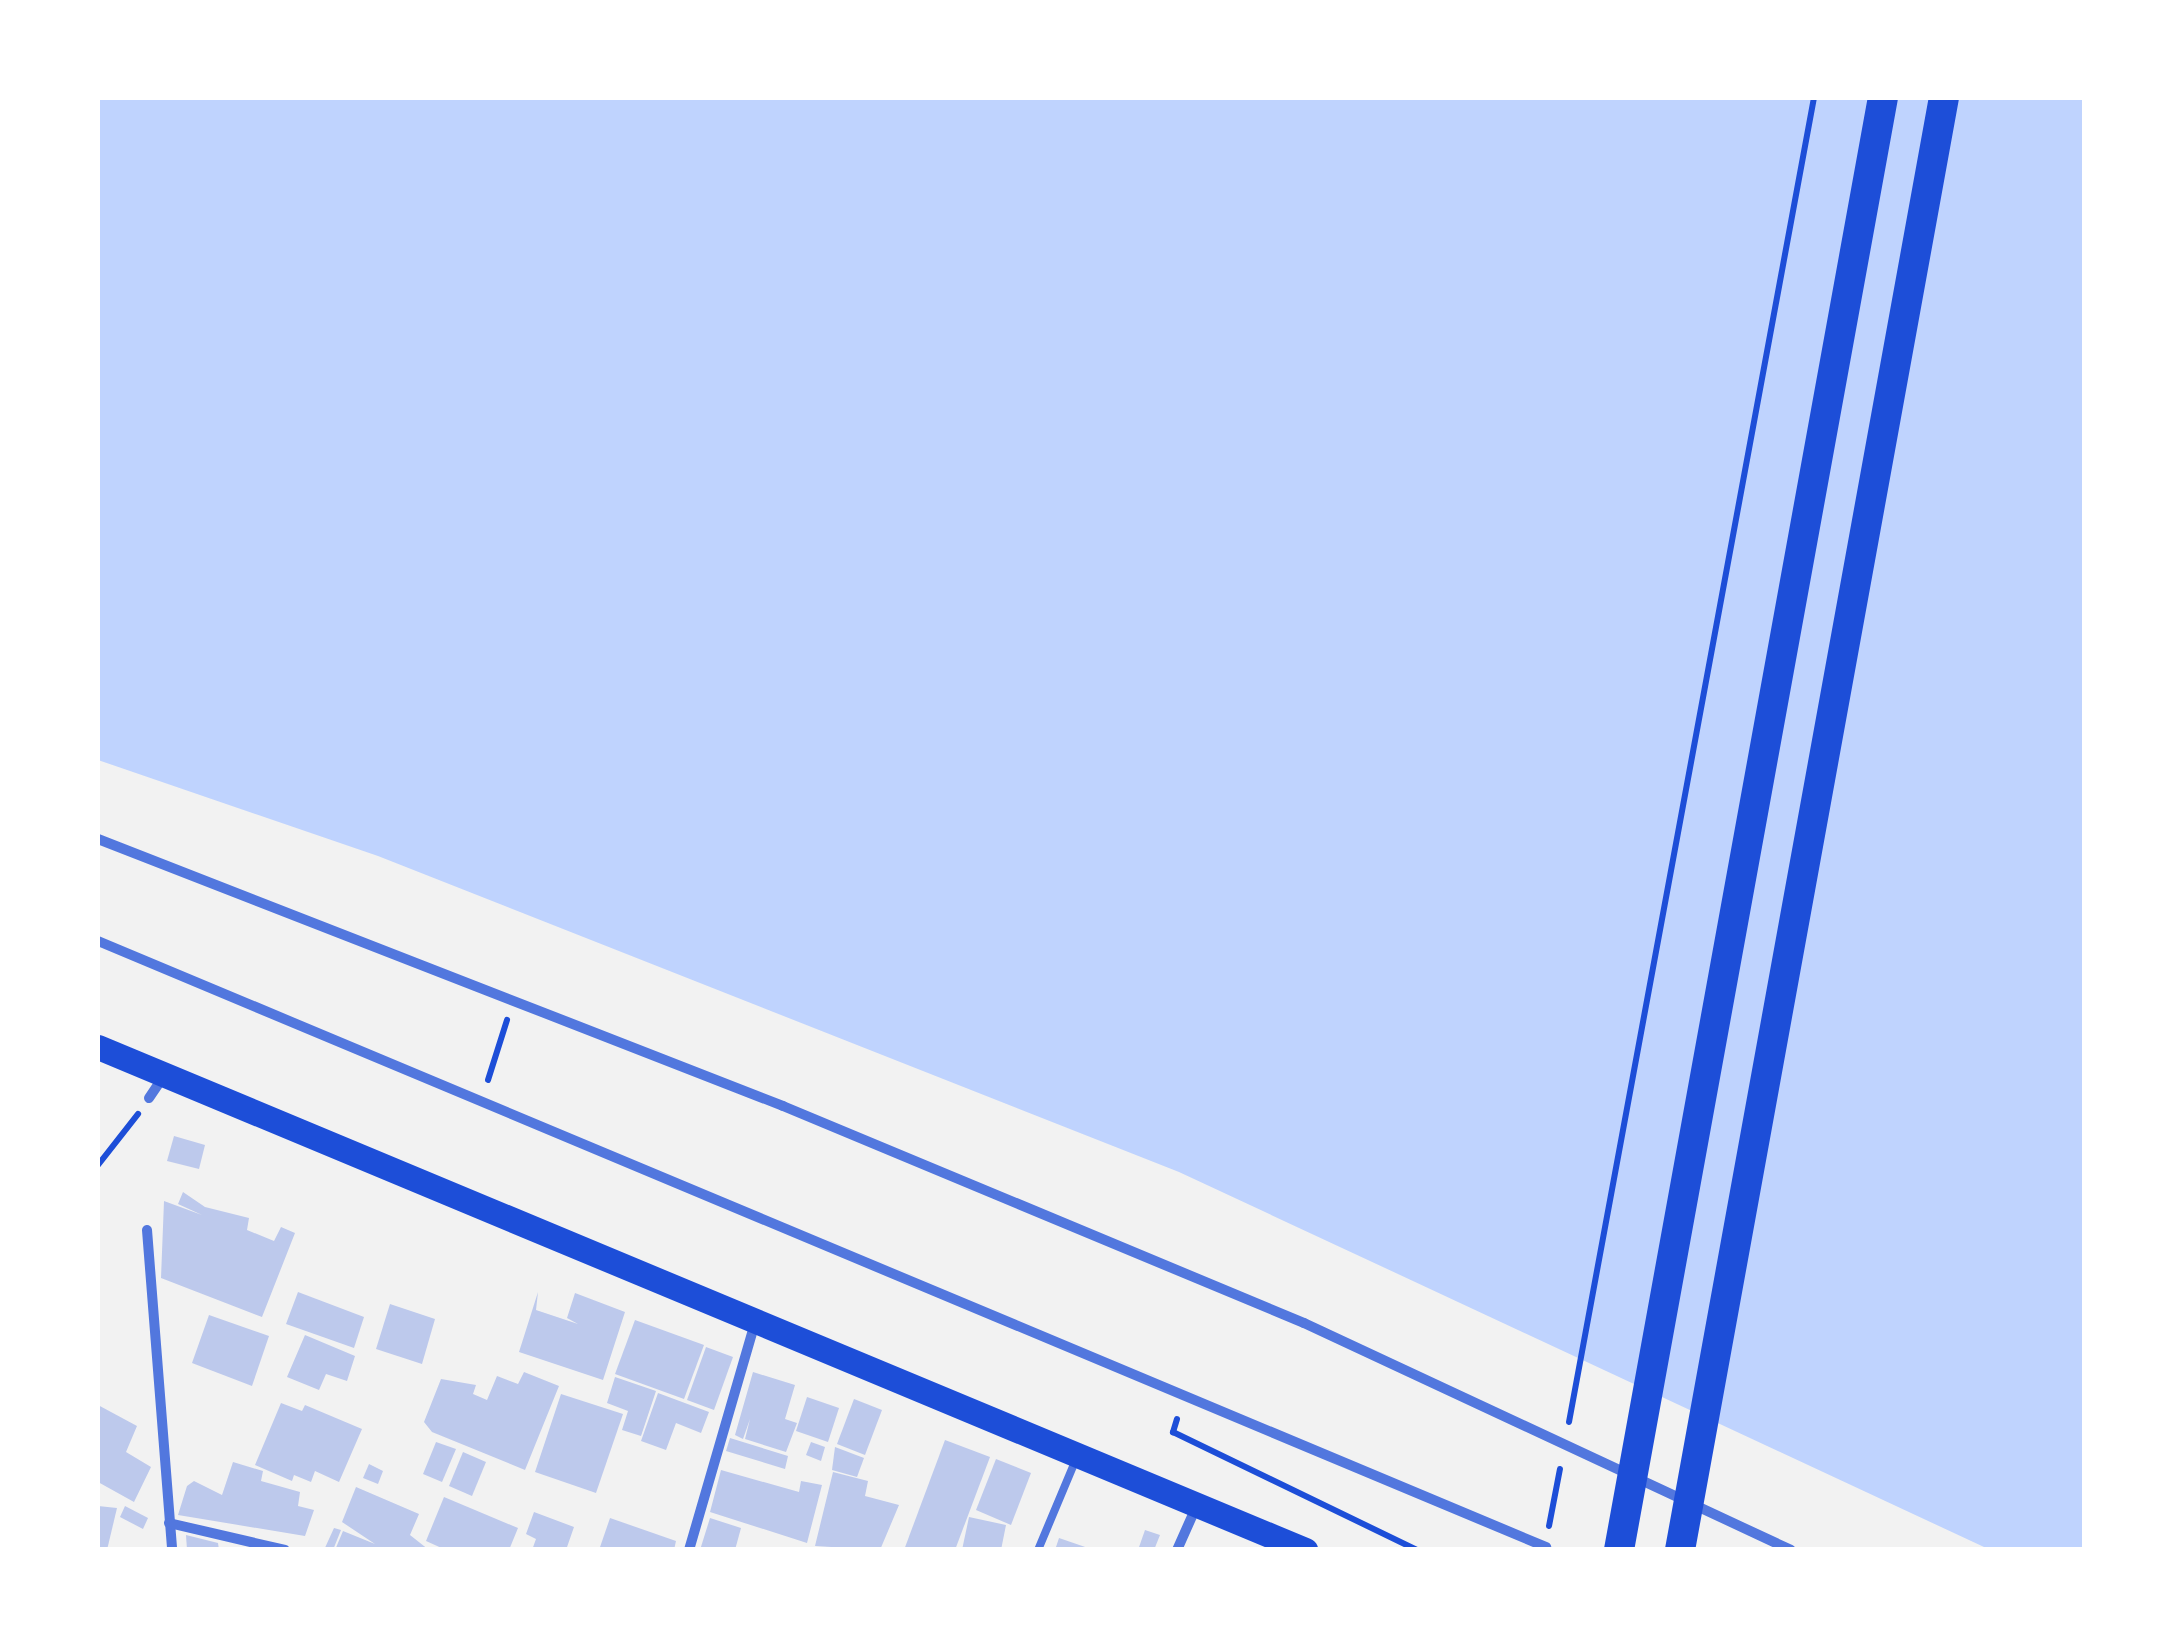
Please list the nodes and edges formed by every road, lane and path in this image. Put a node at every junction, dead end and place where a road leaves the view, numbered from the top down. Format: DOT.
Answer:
graph roads {
  1 [pos="1814,98"];
  2 [pos="1883,98"];
  3 [pos="1944,98"];
  4 [pos="98,839"];
  5 [pos="98,940"];
  6 [pos="513,1002"];
  7 [pos="98,1047"];
  8 [pos="167,1071"];
  9 [pos="149,1098"];
  10 [pos="482,1100"];
  11 [pos="147,1230"];
  12 [pos="757,1317"];
  13 [pos="1184,1394"];
  14 [pos="1568,1429"];
  15 [pos="1564,1449"];
  16 [pos="1077,1454"];
  17 [pos="1198,1504"];
  18 [pos="169,1523"];
  19 [pos="1546,1546"];
  20 [pos="172,1550"];
  21 [pos="285,1550"];
  22 [pos="688,1550"];
  23 [pos="1038,1550"];
  24 [pos="1177,1550"];
  25 [pos="1304,1550"];
  26 [pos="1416,1550"];
  27 [pos="1618,1550"];
  28 [pos="1680,1550"];
  29 [pos="1791,1550"];
  1 -- 14 [label="path"];
  2 -- 27 [label="highway"];
  3 -- 28 [label="highway"];
  4 -- 29 [label="street"];
  5 -- 10 [label="street"];
  6 -- 10 [label="path"];
  7 -- 8 [label="main road"];
  8 -- 9 [label="street"];
  8 -- 12 [label="main road"];
  10 -- 13 [label="street"];
  11 -- 18 [label="street"];
  12 -- 16 [label="main road"];
  12 -- 22 [label="street"];
  13 -- 19 [label="street"];
  13 -- 26 [label="path"];
  15 -- 19 [label="path"];
  16 -- 17 [label="main road"];
  16 -- 23 [label="lane"];
  17 -- 24 [label="street"];
  17 -- 25 [label="main road"];
  18 -- 20 [label="street"];
  18 -- 21 [label="street"];
}
